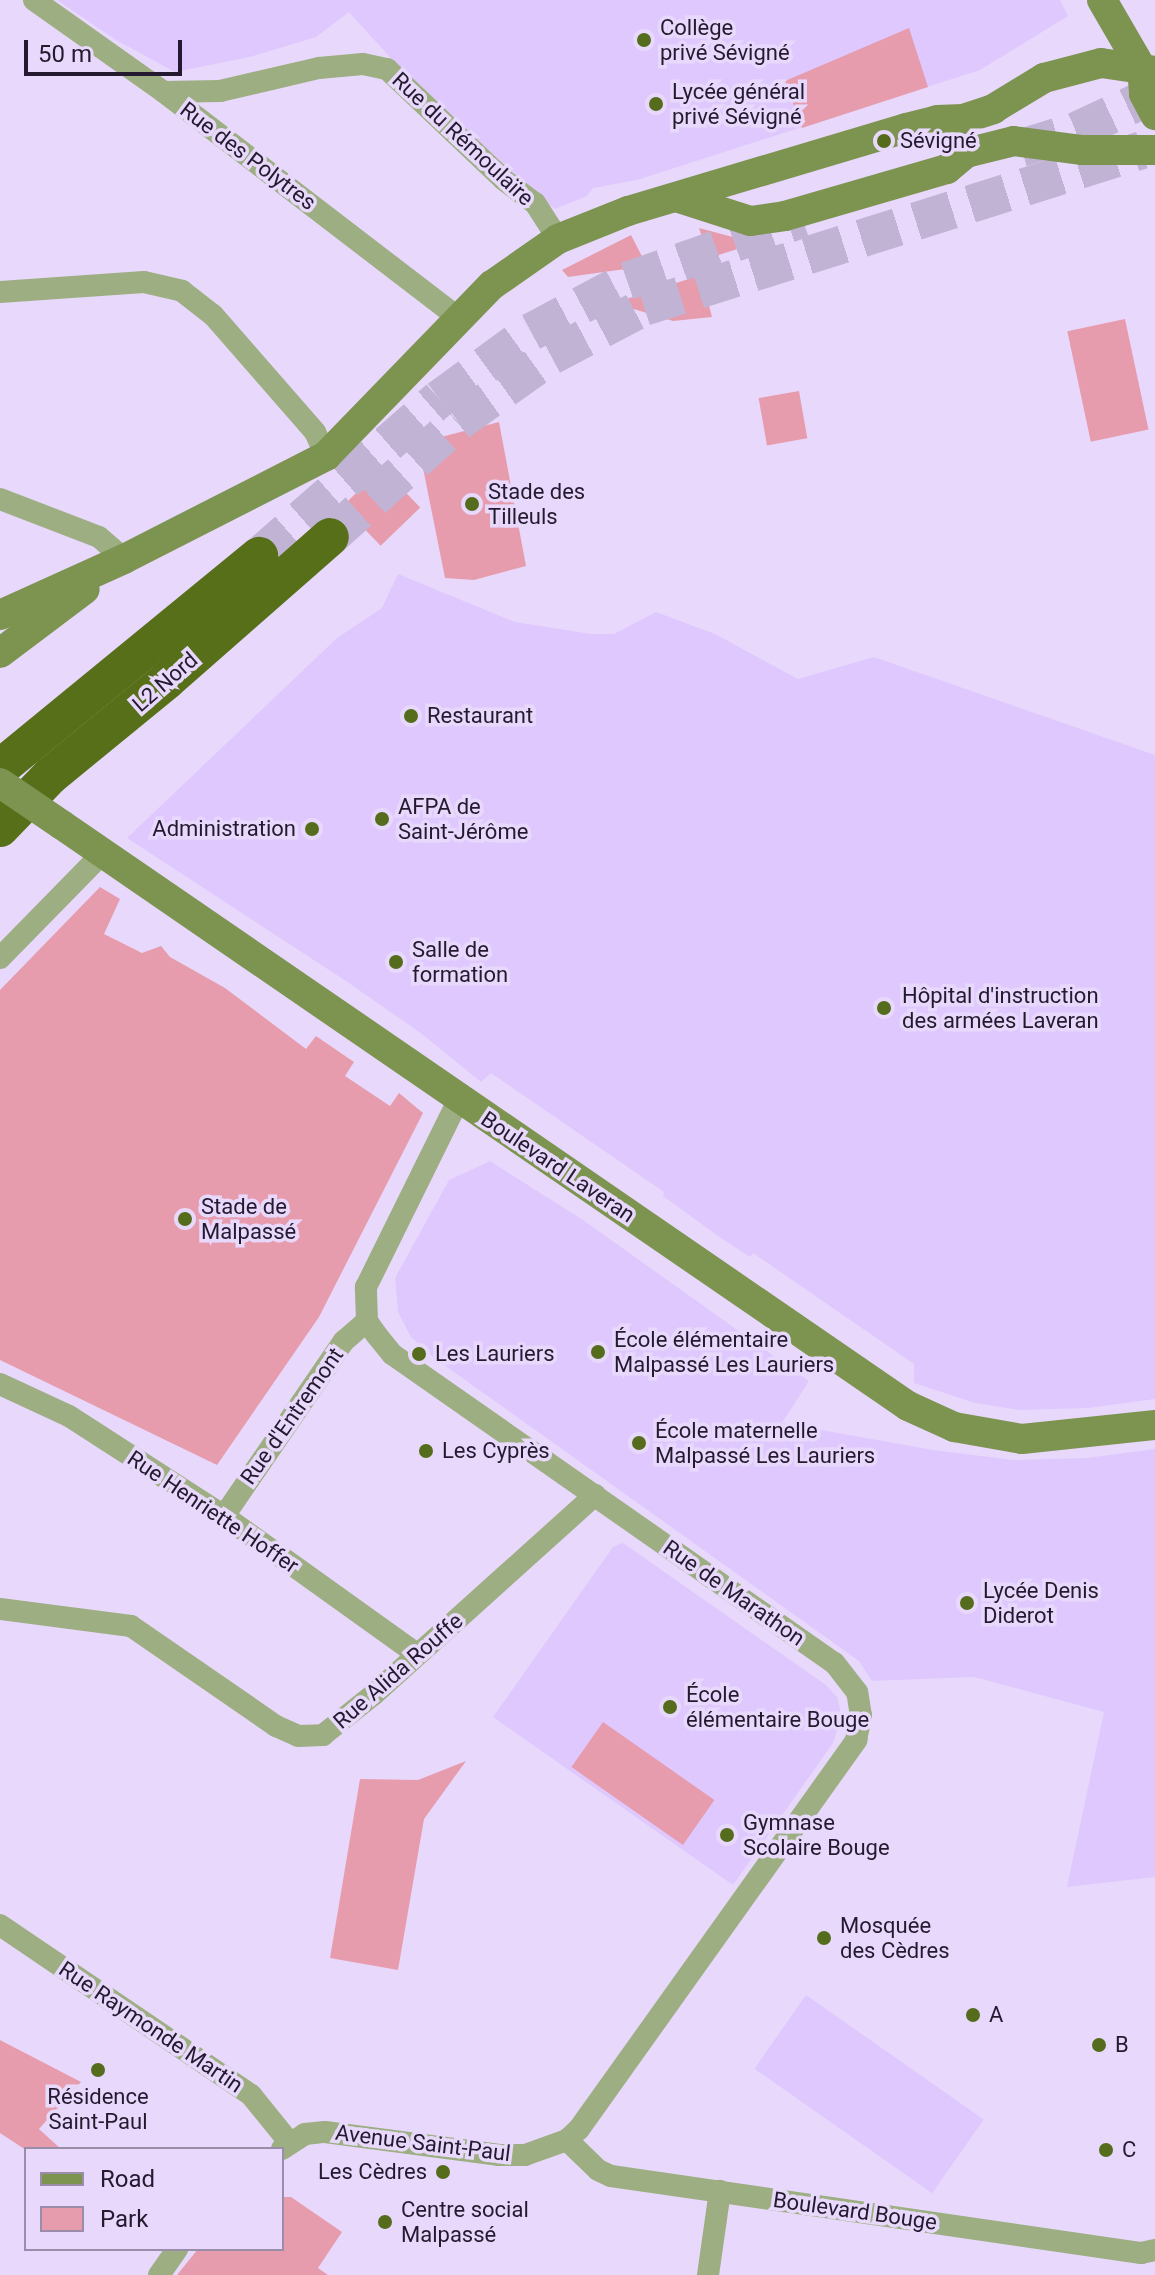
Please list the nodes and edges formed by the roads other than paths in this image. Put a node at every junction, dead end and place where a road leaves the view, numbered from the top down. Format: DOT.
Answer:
graph roads {
  1 [pos="34,0"];
  2 [pos="1102,0"];
  3 [pos="1151,72"];
  4 [pos="164,92"];
  5 [pos="1155,115"];
  6 [pos="1155,150"];
  7 [pos="679,198"];
  8 [pos="558,239"];
  9 [pos="0,292"];
  10 [pos="458,318"];
  11 [pos="326,456"];
  12 [pos="0,499"];
  13 [pos="330,537"];
  14 [pos="259,556"];
  15 [pos="124,559"];
  16 [pos="0,615"];
  17 [pos="0,653"];
  18 [pos="60,717"];
  19 [pos="0,757"];
  20 [pos="0,768"];
  21 [pos="0,783"];
  22 [pos="0,828"];
  23 [pos="103,853"];
  24 [pos="0,958"];
  25 [pos="459,1099"];
  26 [pos="367,1321"];
  27 [pos="0,1384"];
  28 [pos="1155,1425"];
  29 [pos="595,1495"];
  30 [pos="224,1516"];
  31 [pos="0,1609"];
  32 [pos="417,1654"];
  33 [pos="0,1925"];
  34 [pos="567,2140"];
  35 [pos="286,2146"];
  36 [pos="720,2191"];
  37 [pos="1155,2250"];
  38 [pos="176,2251"];
  39 [pos="159,2275"];
  40 [pos="708,2275"];
  1 -- 4 [label="street, Rue des Polytres"];
  2 -- 3 [label="street"];
  3 -- 5 [label="street"];
  3 -- 7 [label="street"];
  4 -- 8 [label="street, Rue du Rémoulaïre"];
  4 -- 10 [label="street, Rue des Polytres"];
  6 -- 7 [label="street"];
  7 -- 8 [label="street"];
  8 -- 10 [label="street"];
  9 -- 11 [label="street"];
  10 -- 11 [label="street"];
  11 -- 15 [label="street"];
  12 -- 15 [label="street"];
  13 -- 22 [label="highway, L2 Nord"];
  14 -- 18 [label="highway, L2 Nord"];
  15 -- 16 [label="street"];
  15 -- 17 [label="street"];
  18 -- 19 [label="highway"];
  18 -- 20 [label="highway, L2 Nord"];
  21 -- 23 [label="street, Boulevard Laveran, bridge"];
  23 -- 24 [label="street"];
  23 -- 25 [label="street, Boulevard Laveran"];
  25 -- 26 [label="street"];
  25 -- 28 [label="street, Boulevard Laveran"];
  26 -- 29 [label="street, Rue de Marathon"];
  26 -- 30 [label="street, Rue d'Entremont"];
  27 -- 30 [label="street, Rue Henriette Hoffer"];
  29 -- 32 [label="street, Rue Alida Rouffe"];
  29 -- 34 [label="street, Rue de Marathon"];
  30 -- 32 [label="street, Rue Henriette Hoffer"];
  31 -- 32 [label="street, Rue Alida Rouffe"];
  33 -- 35 [label="street, Rue Raymonde Martin"];
  34 -- 35 [label="street, Avenue Saint-Paul"];
  34 -- 36 [label="street, Boulevard Bouge"];
  36 -- 37 [label="street, Boulevard Bouge"];
  36 -- 40 [label="street"];
  38 -- 39 [label="street"];
}
